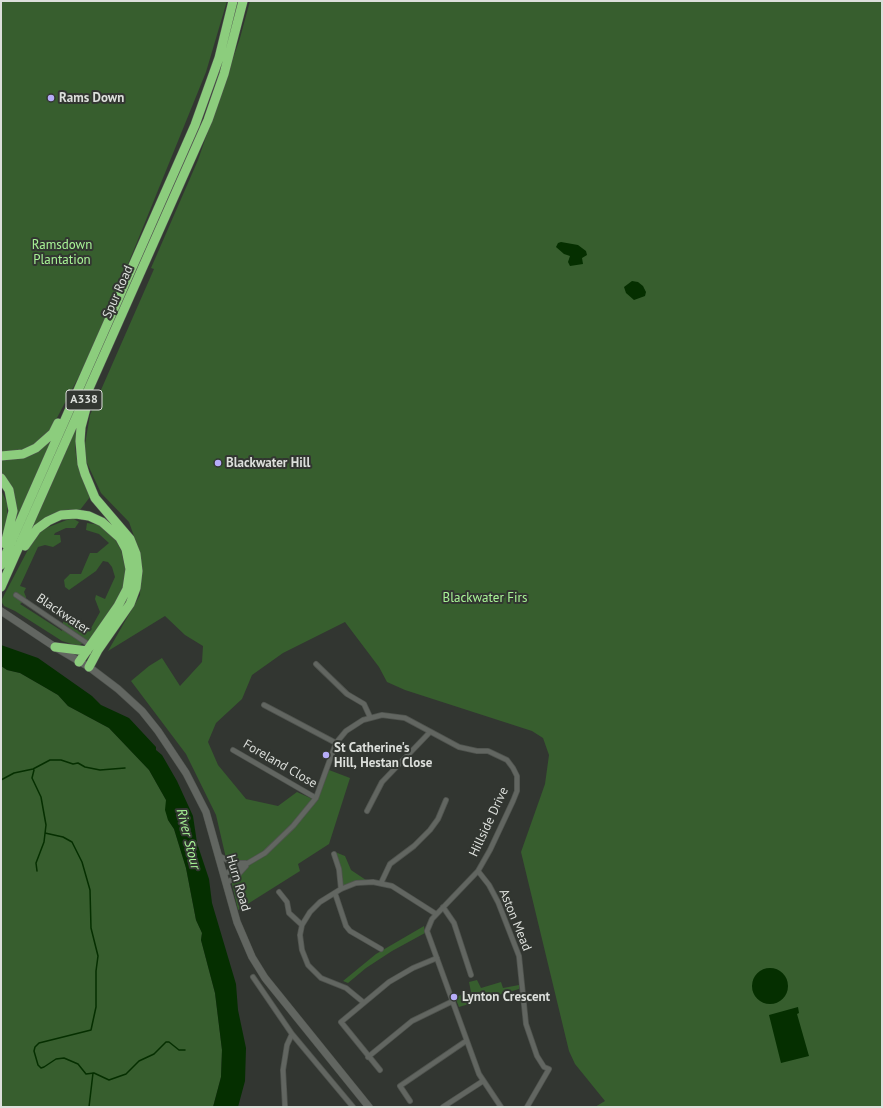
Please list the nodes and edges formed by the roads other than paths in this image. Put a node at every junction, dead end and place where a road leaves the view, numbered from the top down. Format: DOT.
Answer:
graph roads {
  1 [pos="233,1"];
  2 [pos="243,1"];
  3 [pos="94,379"];
  4 [pos="82,382"];
  5 [pos="1,456"];
  6 [pos="1,478"];
  7 [pos="1,556"];
  8 [pos="1,565"];
  9 [pos="7,574"];
  10 [pos="1,587"];
  11 [pos="16,595"];
  12 [pos="1,611"];
  13 [pos="55,647"];
  14 [pos="92,649"];
  15 [pos="79,662"];
  16 [pos="316,664"];
  17 [pos="89,667"];
  18 [pos="264,705"];
  19 [pos="370,717"];
  20 [pos="430,732"];
  21 [pos="336,743"];
  22 [pos="233,750"];
  23 [pos="316,798"];
  24 [pos="446,800"];
  25 [pos="367,811"];
  26 [pos="334,854"];
  27 [pos="218,855"];
  28 [pos="248,864"];
  29 [pos="478,871"];
  30 [pos="224,874"];
  31 [pos="226,883"];
  32 [pos="381,883"];
  33 [pos="341,889"];
  34 [pos="279,892"];
  35 [pos="334,893"];
  36 [pos="443,906"];
  37 [pos="436,914"];
  38 [pos="302,924"];
  39 [pos="381,949"];
  40 [pos="437,958"];
  41 [pos="471,975"];
  42 [pos="253,977"];
  43 [pos="453,1001"];
  44 [pos="363,1002"];
  45 [pos="292,1034"];
  46 [pos="466,1041"];
  47 [pos="368,1057"];
  48 [pos="380,1070"];
  49 [pos="483,1081"];
  50 [pos="410,1101"];
  51 [pos="285,1107"];
  52 [pos="353,1107"];
  53 [pos="369,1107"];
  54 [pos="443,1107"];
  55 [pos="501,1107"];
  56 [pos="527,1107"];
  1 -- 4 [label="highway, Spur Road / A338"];
  2 -- 3 [label="highway, Spur Road / A338"];
  3 -- 9 [label="highway, Spur Road / A338"];
  3 -- 14 [label="highway"];
  4 -- 5 [label="highway"];
  4 -- 8 [label="highway, Spur Road / A338"];
  6 -- 7 [label="highway"];
  9 -- 10 [label="highway, Spur Road / A338"];
  9 -- 14 [label="highway"];
  11 -- 14 [label="street, Blackwater"];
  12 -- 13 [label="main road, Hurn Road"];
  13 -- 14 [label="highway"];
  13 -- 15 [label="main road, Hurn Road"];
  14 -- 15 [label="highway"];
  14 -- 17 [label="highway"];
  15 -- 17 [label="main road, Hurn Road"];
  16 -- 19 [label="street"];
  17 -- 27 [label="main road, Hurn Road"];
  18 -- 21 [label="street"];
  19 -- 20 [label="street, Hillside Drive"];
  19 -- 21 [label="street, Hillside Drive"];
  20 -- 25 [label="street"];
  20 -- 29 [label="street, Hillside Drive"];
  21 -- 23 [label="street, Hillside Drive"];
  22 -- 23 [label="street, Foreland Close"];
  23 -- 28 [label="street, Hillside Drive"];
  24 -- 32 [label="street"];
  26 -- 33 [label="street"];
  27 -- 28 [label="street"];
  27 -- 30 [label="main road, Hurn Road"];
  28 -- 30 [label="street, Hillside Drive"];
  28 -- 31 [label="street, Hillside Drive"];
  29 -- 36 [label="street, Hillside Drive"];
  29 -- 56 [label="street, Aston Mead"];
  30 -- 31 [label="main road, Hurn Road"];
  31 -- 53 [label="main road, Hurn Road"];
  32 -- 33 [label="street"];
  32 -- 37 [label="street"];
  33 -- 35 [label="street"];
  34 -- 38 [label="street"];
  35 -- 38 [label="street"];
  35 -- 39 [label="street"];
  36 -- 37 [label="street, Hillside Drive"];
  36 -- 41 [label="street"];
  37 -- 40 [label="street, Hillside Drive"];
  38 -- 44 [label="street"];
  40 -- 43 [label="street, Hillside Drive"];
  40 -- 44 [label="street"];
  42 -- 45 [label="street"];
  43 -- 46 [label="street, Hillside Drive"];
  43 -- 47 [label="street"];
  44 -- 47 [label="street"];
  45 -- 51 [label="street"];
  45 -- 52 [label="street"];
  46 -- 49 [label="street, Hillside Drive"];
  46 -- 50 [label="street"];
  47 -- 48 [label="street"];
  49 -- 54 [label="street"];
  49 -- 55 [label="street, Hillside Drive"];
}
